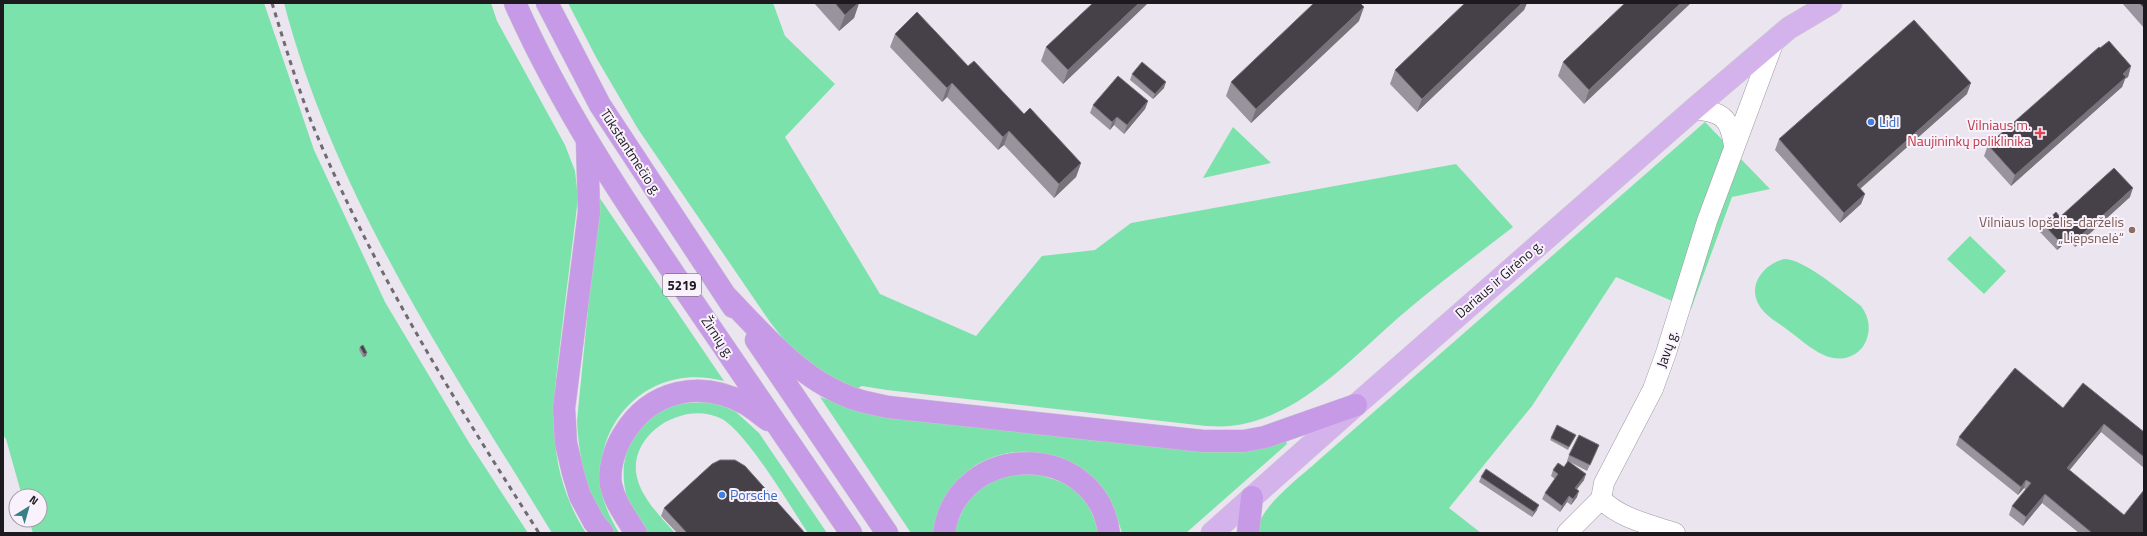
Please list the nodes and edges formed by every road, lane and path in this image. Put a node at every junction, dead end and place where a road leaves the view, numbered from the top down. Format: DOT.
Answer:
graph roads {
  1 [pos="515,3"];
  2 [pos="547,3"];
  3 [pos="1807,3"];
  4 [pos="1831,3"];
  5 [pos="1782,35"];
  6 [pos="1694,109"];
  7 [pos="587,140"];
  8 [pos="1734,146"];
  9 [pos="725,295"];
  10 [pos="1356,404"];
  11 [pos="780,428"];
  12 [pos="1252,497"];
  13 [pos="1602,499"];
  14 [pos="602,533"];
  15 [pos="636,533"];
  16 [pos="851,533"];
  17 [pos="888,533"];
  18 [pos="944,533"];
  19 [pos="1109,533"];
  20 [pos="1212,533"];
  21 [pos="1248,533"];
  22 [pos="1567,533"];
  23 [pos="1675,533"];
  1 -- 7 [label="highway, 5219"];
  2 -- 9 [label="highway, Tūkstantmečio g. / 5219"];
  3 -- 5 [label="main road, Dariaus ir Girėno g."];
  4 -- 5 [label="main road, Dariaus ir Girėno g."];
  5 -- 6 [label="main road, Dariaus ir Girėno g."];
  5 -- 8 [label="street, Javų g."];
  6 -- 8 [label="street"];
  6 -- 10 [label="main road, Dariaus ir Girėno g."];
  7 -- 11 [label="highway, Žirnių g. / 5219"];
  7 -- 14 [label="highway"];
  8 -- 13 [label="street, Javų g."];
  9 -- 10 [label="highway"];
  9 -- 17 [label="highway, Žirnių g. / 5219"];
  10 -- 12 [label="main road, Dariaus ir Girėno g."];
  11 -- 15 [label="highway"];
  11 -- 16 [label="highway, Žirnių g. / 5219"];
  12 -- 20 [label="main road, Dariaus ir Girėno g."];
  12 -- 21 [label="highway"];
  13 -- 22 [label="street"];
  13 -- 23 [label="street"];
  18 -- 19 [label="highway"];
}
